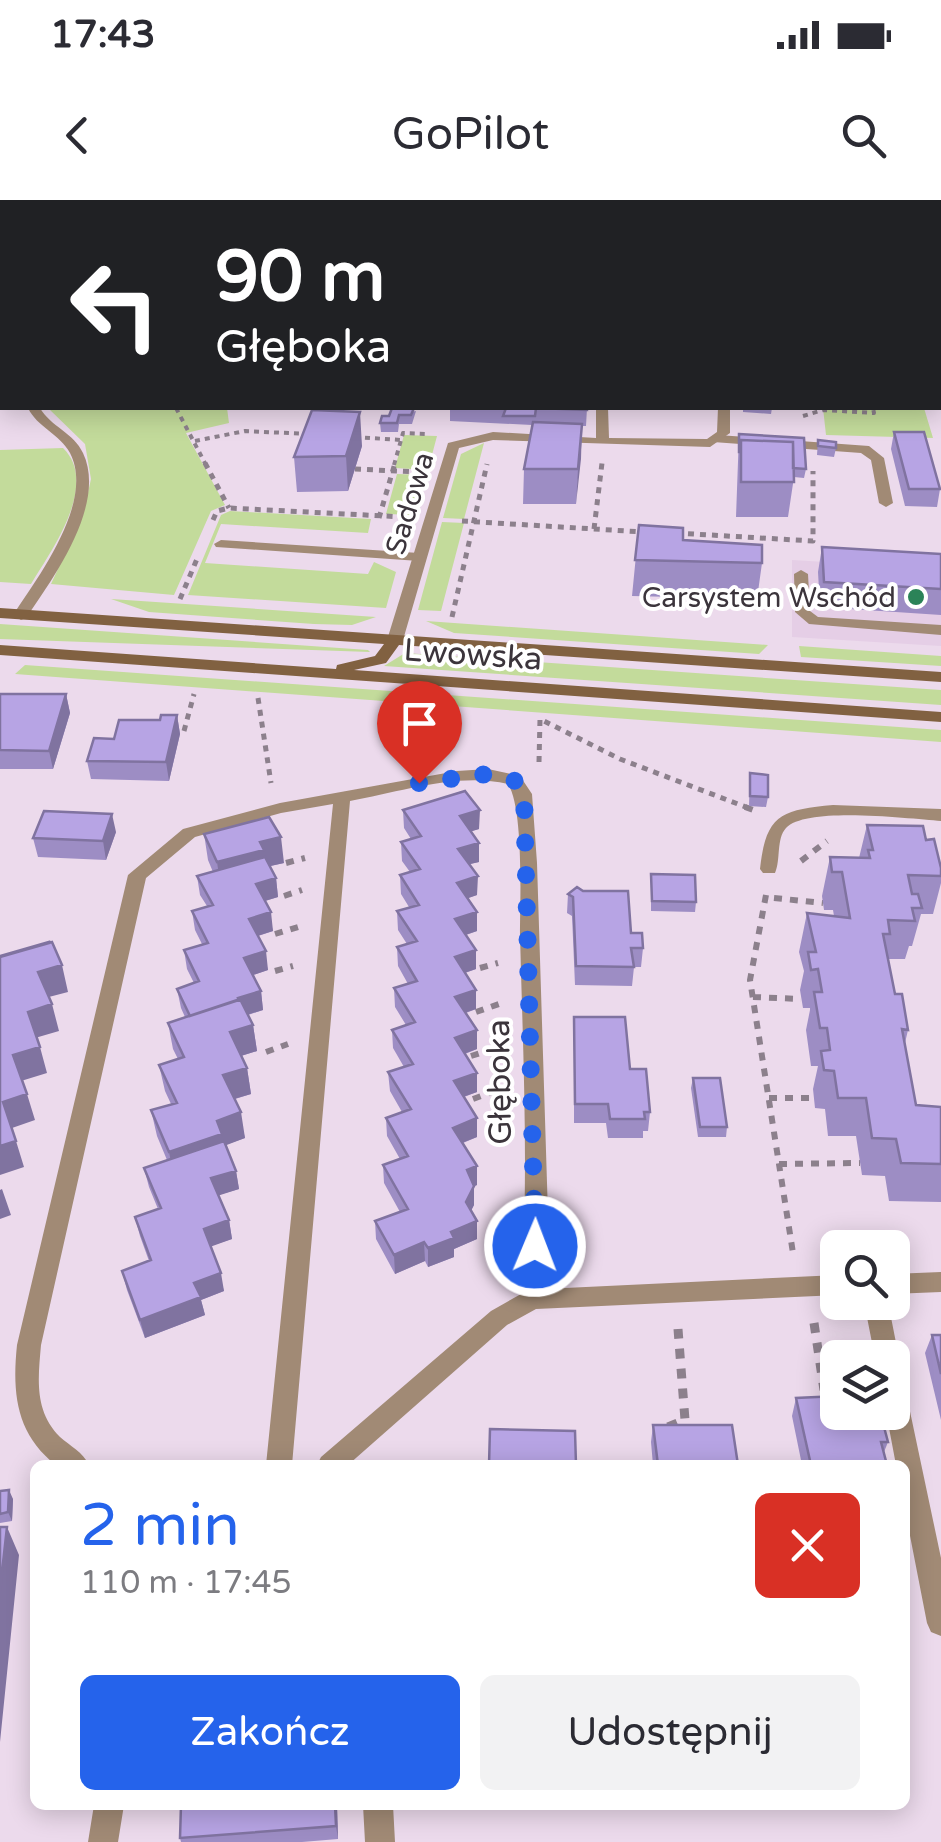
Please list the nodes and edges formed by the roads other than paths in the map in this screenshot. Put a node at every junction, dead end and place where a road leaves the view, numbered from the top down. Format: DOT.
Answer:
graph roads {
  1 [pos="35,410"];
  2 [pos="602,410"];
  3 [pos="724,410"];
  4 [pos="718,439"];
  5 [pos="603,442"];
  6 [pos="886,503"];
  7 [pos="221,544"];
  8 [pos="418,557"];
  9 [pos="802,574"];
  10 [pos="0,613"];
  11 [pos="21,615"];
  12 [pos="941,630"];
  13 [pos="395,640"];
  14 [pos="0,650"];
  15 [pos="292,671"];
  16 [pos="941,678"];
  17 [pos="941,717"];
  18 [pos="342,797"];
  19 [pos="941,815"];
  20 [pos="769,868"];
  21 [pos="941,1282"];
  22 [pos="910,1283"];
  23 [pos="820,1285"];
  24 [pos="532,1299"];
  25 [pos="902,1430"];
  26 [pos="69,1460"];
  27 [pos="279,1460"];
  28 [pos="336,1460"];
  29 [pos="908,1460"];
  30 [pos="910,1471"];
  31 [pos="941,1624"];
  32 [pos="108,1810"];
  33 [pos="378,1810"];
  34 [pos="103,1842"];
  35 [pos="380,1842"];
  1 -- 11 [label="street"];
  2 -- 5 [label="street"];
  3 -- 4 [label="street"];
  4 -- 5 [label="street, Sadowa"];
  4 -- 6 [label="street, Sadowa"];
  5 -- 8 [label="street, Sadowa"];
  7 -- 8 [label="street"];
  8 -- 13 [label="street, Sadowa"];
  9 -- 12 [label="street"];
  10 -- 11 [label="main road, Lwowska"];
  11 -- 13 [label="main road, Lwowska"];
  13 -- 15 [label="main road"];
  13 -- 16 [label="main road, Lwowska"];
  14 -- 15 [label="main road, Lwowska"];
  15 -- 17 [label="main road, Lwowska"];
  18 -- 24 [label="street, Głęboka"];
  18 -- 26 [label="street"];
  18 -- 27 [label="street"];
  19 -- 20 [label="street"];
  21 -- 22 [label="street"];
  23 -- 24 [label="street"];
  24 -- 28 [label="street"];
  25 -- 29 [label="street"];
  30 -- 31 [label="street"];
  32 -- 34 [label="street"];
  33 -- 35 [label="street"];
}
